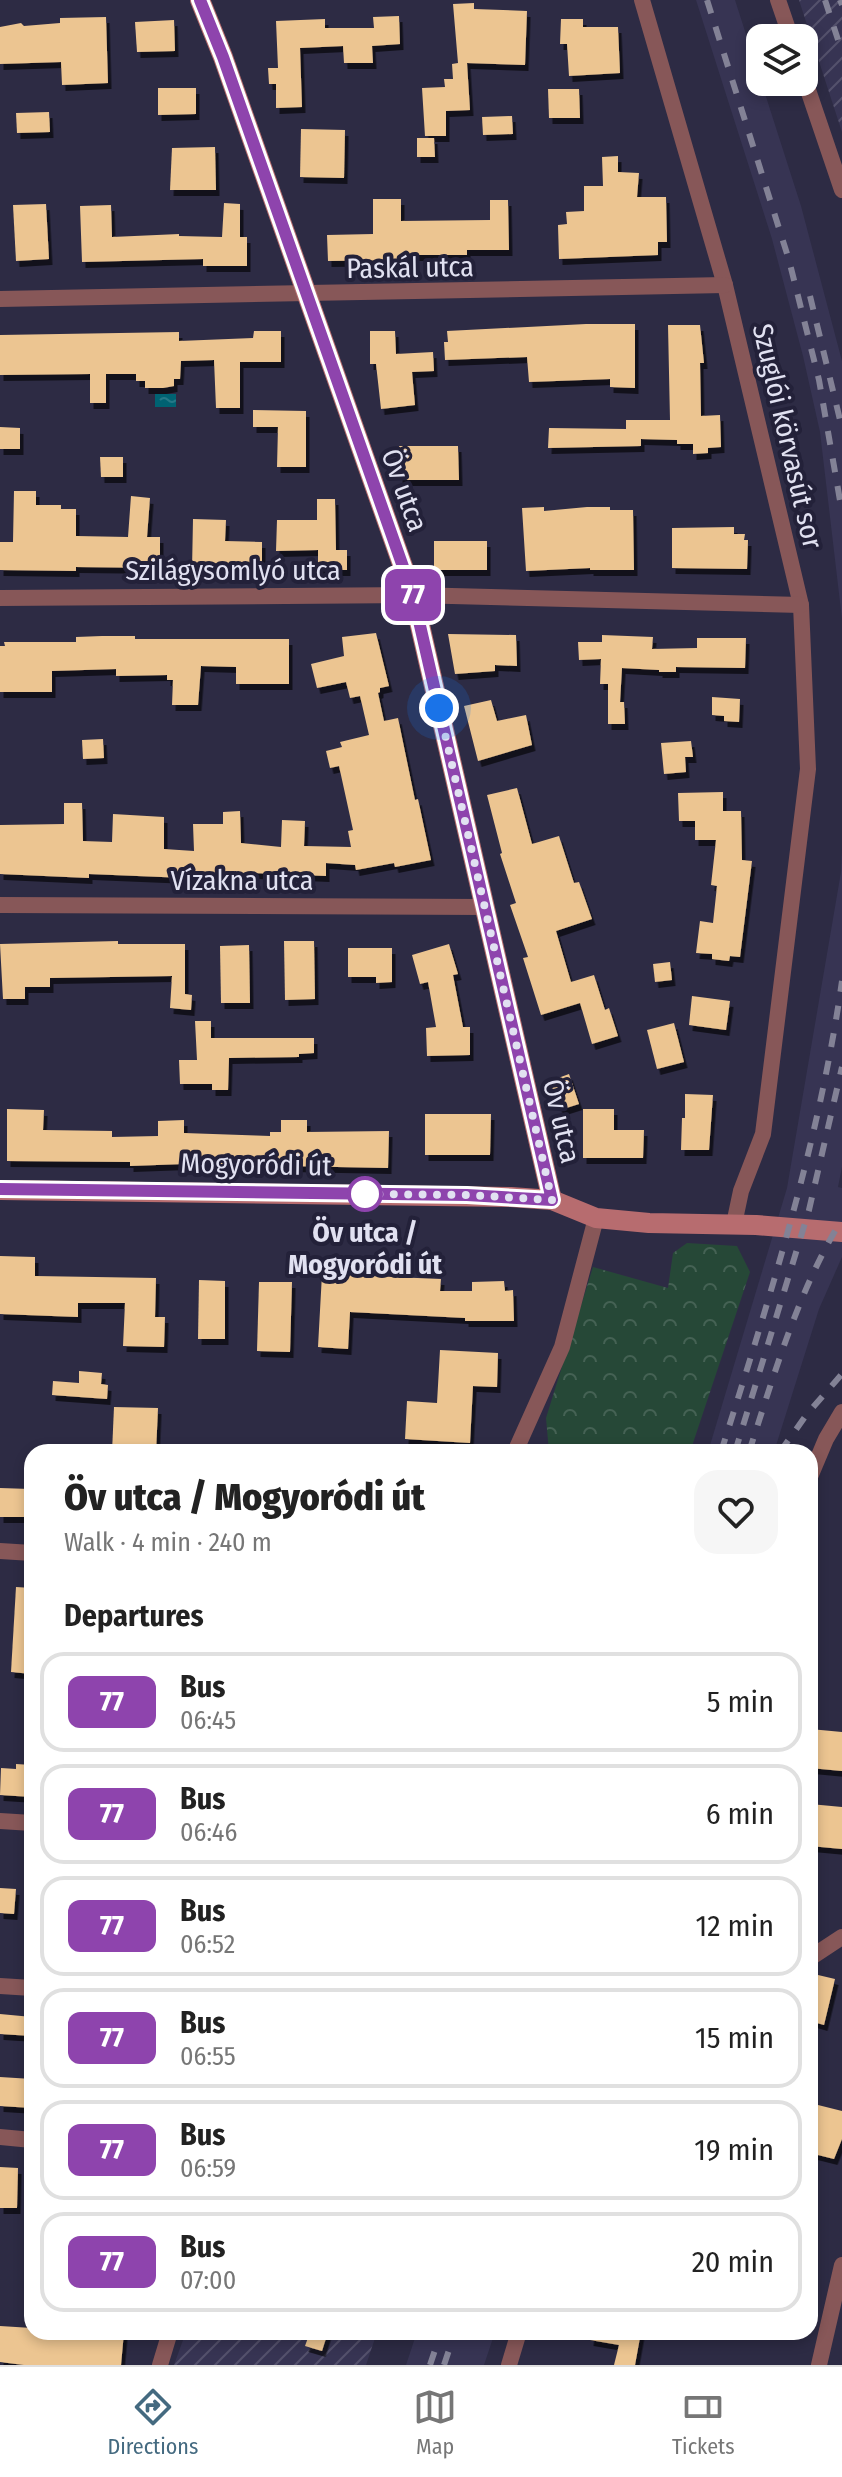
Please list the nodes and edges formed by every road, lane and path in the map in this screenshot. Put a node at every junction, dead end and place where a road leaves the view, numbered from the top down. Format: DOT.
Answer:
graph roads {
  1 [pos="200,0"];
  2 [pos="642,0"];
  3 [pos="778,0"];
  4 [pos="786,24"];
  5 [pos="810,96"];
  6 [pos="842,190"];
  7 [pos="725,285"];
  8 [pos="306,295"];
  9 [pos="0,299"];
  10 [pos="413,595"];
  11 [pos="0,598"];
  12 [pos="801,605"];
  13 [pos="0,905"];
  14 [pos="484,907"];
  15 [pos="0,1190"];
  16 [pos="552,1200"];
  17 [pos="596,1218"];
  18 [pos="734,1224"];
  19 [pos="842,1232"];
  20 [pos="842,1412"];
  21 [pos="519,1444"];
  22 [pos="818,1458"];
  23 [pos="0,1551"];
  24 [pos="24,1552"];
  25 [pos="0,1821"];
  26 [pos="24,1822"];
  27 [pos="842,1937"];
  28 [pos="818,1953"];
  29 [pos="0,1986"];
  30 [pos="24,1988"];
  31 [pos="0,2137"];
  32 [pos="24,2139"];
  33 [pos="842,2265"];
  34 [pos="168,2340"];
  35 [pos="517,2340"];
  36 [pos="160,2365"];
  37 [pos="509,2365"];
  38 [pos="819,2365"];
  1 -- 8 [label="street, Öv utca"];
  2 -- 7 [label="street, Szuglói körvasút sor"];
  3 -- 4 [label="street"];
  5 -- 6 [label="street"];
  7 -- 8 [label="street, Paskál utca"];
  7 -- 12 [label="street, Szuglói körvasút sor"];
  8 -- 9 [label="street, Paskál utca"];
  8 -- 10 [label="street, Öv utca"];
  10 -- 11 [label="street, Szilágysomlyó utca"];
  10 -- 12 [label="street, Szilágysomlyó utca"];
  10 -- 14 [label="street, Öv utca"];
  12 -- 18 [label="street, Szuglói körvasút sor"];
  13 -- 14 [label="street, Vízakna utca"];
  14 -- 16 [label="street, Öv utca"];
  15 -- 16 [label="street, Mogyoródi út"];
  16 -- 17 [label="street, Mogyoródi út"];
  17 -- 18 [label="street, Mogyoródi út"];
  17 -- 21 [label="street"];
  18 -- 19 [label="street, Mogyoródi út"];
  20 -- 22 [label="street"];
  23 -- 24 [label="street"];
  25 -- 26 [label="street"];
  27 -- 28 [label="street"];
  29 -- 30 [label="street"];
  31 -- 32 [label="street"];
  33 -- 38 [label="street"];
  34 -- 36 [label="street"];
  35 -- 37 [label="street"];
}
